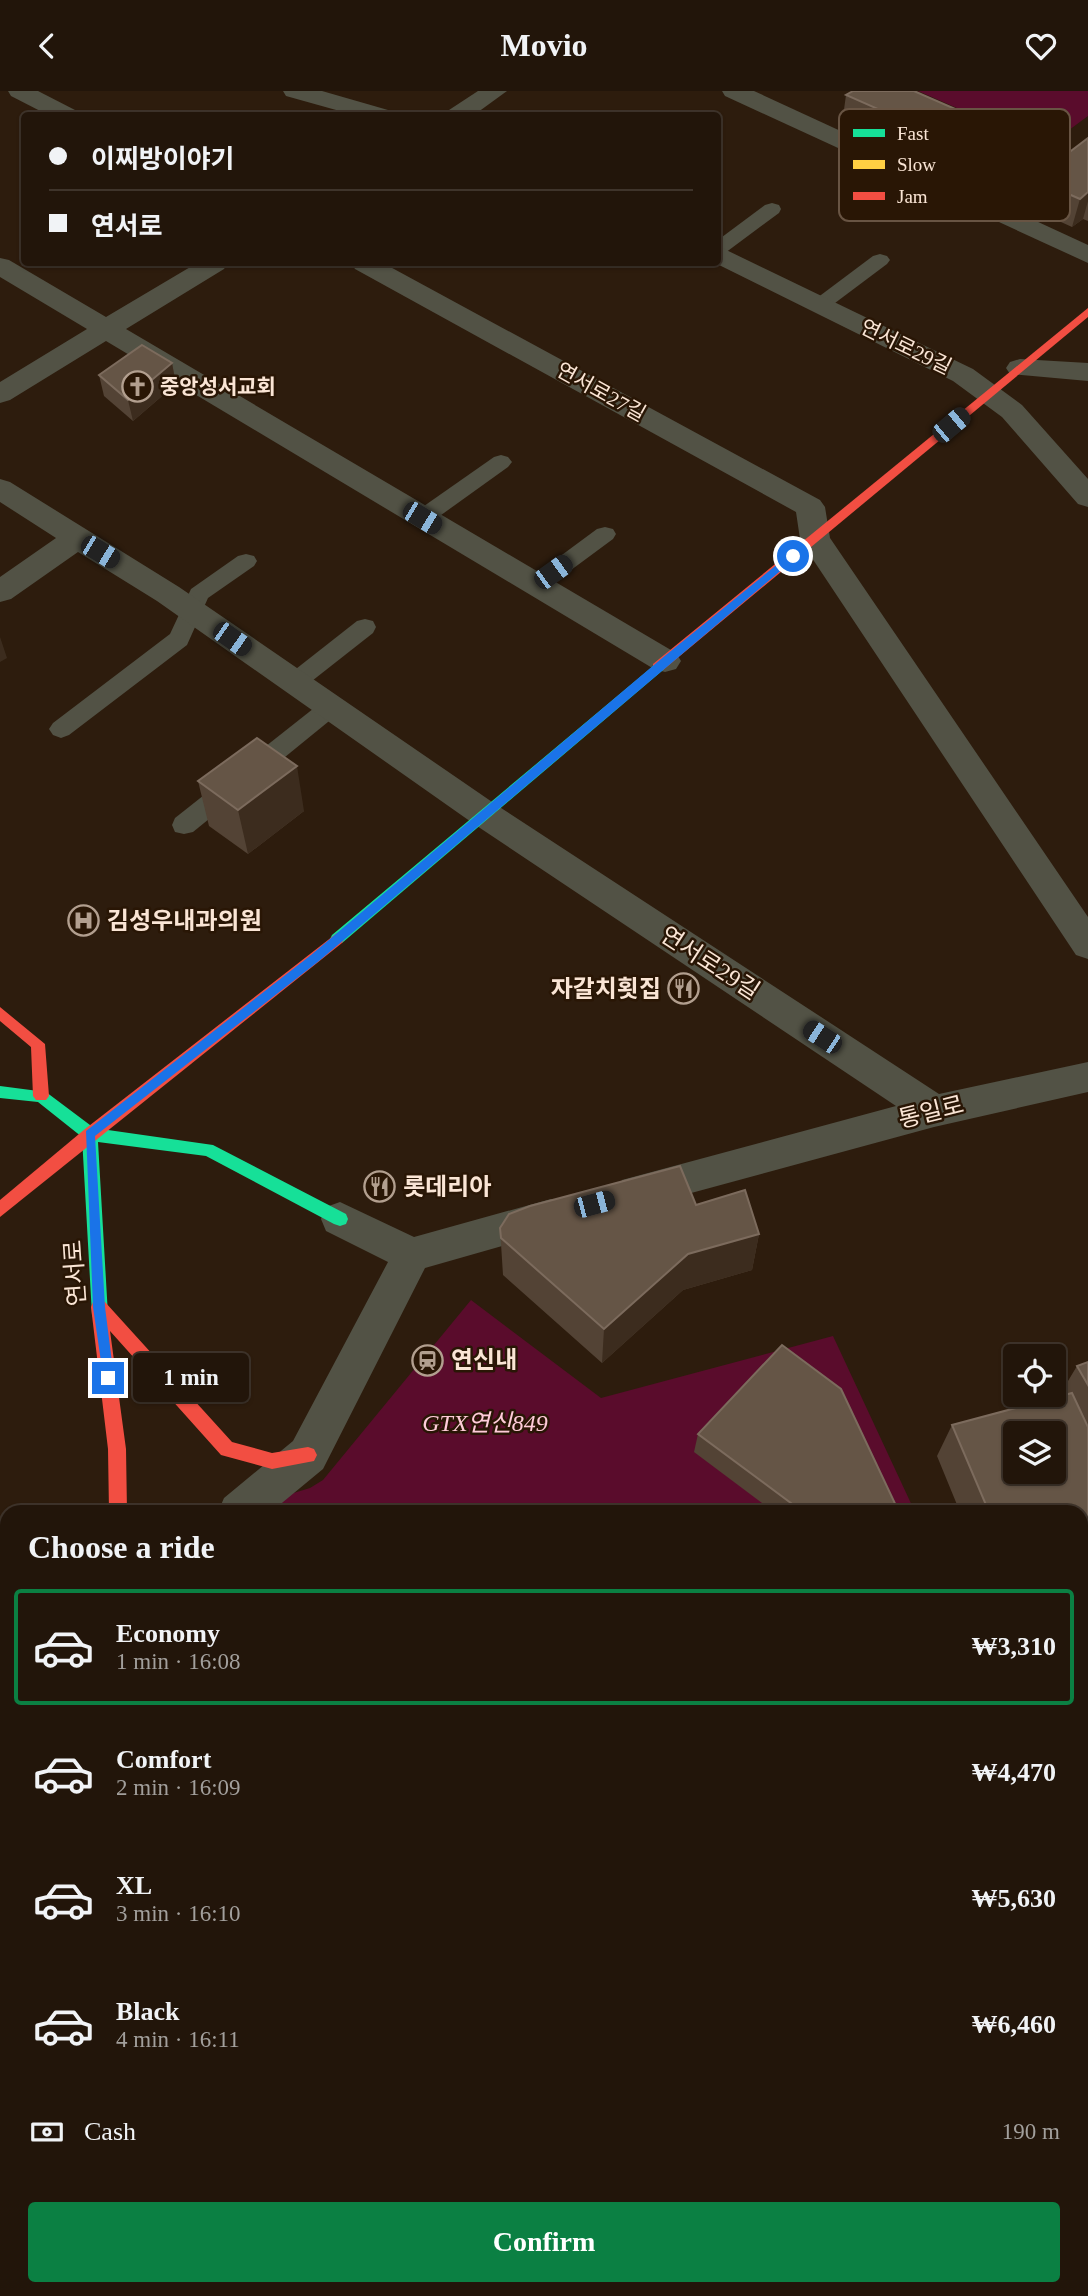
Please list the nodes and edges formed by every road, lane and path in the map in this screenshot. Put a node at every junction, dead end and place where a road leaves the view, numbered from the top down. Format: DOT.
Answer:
graph roads {
  1 [pos="20,91"];
  2 [pos="295,91"];
  3 [pos="495,91"];
  4 [pos="734,91"];
  5 [pos="60,112"];
  6 [pos="368,112"];
  7 [pos="463,112"];
  8 [pos="839,140"];
  9 [pos="772,209"];
  10 [pos="1015,221"];
  11 [pos="721,247"];
  12 [pos="1088,255"];
  13 [pos="721,256"];
  14 [pos="880,260"];
  15 [pos="0,266"];
  16 [pos="210,266"];
  17 [pos="369,266"];
  18 [pos="820,305"];
  19 [pos="1088,311"];
  20 [pos="106,330"];
  21 [pos="1020,368"];
  22 [pos="1088,372"];
  23 [pos="990,393"];
  24 [pos="0,394"];
  25 [pos="501,463"];
  26 [pos="0,489"];
  27 [pos="1088,496"];
  28 [pos="422,518"];
  29 [pos="605,534"];
  30 [pos="77,538"];
  31 [pos="815,538"];
  32 [pos="246,561"];
  33 [pos="536,585"];
  34 [pos="0,592"];
  35 [pos="190,610"];
  36 [pos="365,627"];
  37 [pos="664,661"];
  38 [pos="295,682"];
  39 [pos="331,707"];
  40 [pos="61,729"];
  41 [pos="486,815"];
  42 [pos="184,825"];
  43 [pos="1088,945"];
  44 [pos="0,1013"];
  45 [pos="1088,1077"];
  46 [pos="0,1093"];
  47 [pos="41,1096"];
  48 [pos="934,1111"];
  49 [pos="90,1134"];
  50 [pos="0,1210"];
  51 [pos="340,1219"];
  52 [pos="412,1255"];
  53 [pos="99,1307"];
  54 [pos="308,1455"];
  55 [pos="118,1505"];
  56 [pos="247,1505"];
  1 -- 5 [label="street"];
  2 -- 6 [label="street"];
  3 -- 7 [label="street"];
  4 -- 8 [label="street"];
  9 -- 11 [label="lane"];
  10 -- 12 [label="street"];
  13 -- 18 [label="street"];
  14 -- 18 [label="lane"];
  15 -- 20 [label="street"];
  16 -- 20 [label="street"];
  17 -- 31 [label="street, 연서로27길"];
  18 -- 23 [label="street, 연서로29길"];
  19 -- 21 [label="street"];
  20 -- 24 [label="street"];
  20 -- 28 [label="street"];
  21 -- 22 [label="street"];
  21 -- 23 [label="street"];
  23 -- 27 [label="street, 연서로29길"];
  23 -- 31 [label="street"];
  25 -- 28 [label="lane"];
  26 -- 30 [label="street"];
  28 -- 33 [label="street"];
  29 -- 33 [label="lane"];
  30 -- 34 [label="street"];
  30 -- 35 [label="street"];
  31 -- 37 [label="street"];
  31 -- 43 [label="street"];
  32 -- 35 [label="lane"];
  33 -- 37 [label="street"];
  35 -- 38 [label="street, 연서로29길"];
  35 -- 40 [label="lane"];
  36 -- 38 [label="lane"];
  37 -- 41 [label="street"];
  38 -- 39 [label="street, 연서로29길"];
  39 -- 41 [label="street, 연서로29길"];
  39 -- 42 [label="lane"];
  41 -- 48 [label="street, 연서로29길"];
  41 -- 49 [label="street"];
  44 -- 47 [label="street"];
  45 -- 48 [label="street, 통일로"];
  46 -- 47 [label="street"];
  47 -- 49 [label="street"];
  48 -- 52 [label="street, 통일로"];
  49 -- 50 [label="street"];
  49 -- 51 [label="street"];
  49 -- 53 [label="street, 연서로"];
  51 -- 52 [label="street"];
  52 -- 54 [label="street"];
  53 -- 54 [label="street"];
  53 -- 55 [label="street, 연서로"];
  54 -- 56 [label="street"];
}
